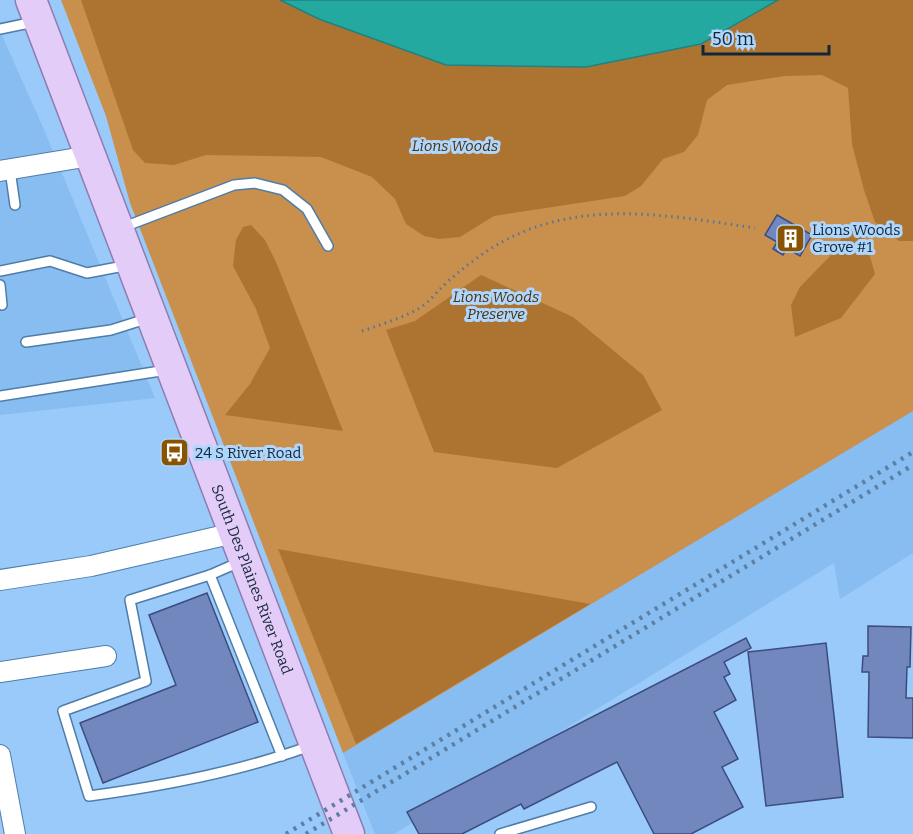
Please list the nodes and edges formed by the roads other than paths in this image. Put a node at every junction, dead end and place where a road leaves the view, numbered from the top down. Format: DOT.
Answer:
graph roads {
  1 [pos="36,10"];
  2 [pos="0,28"];
  3 [pos="90,156"];
  4 [pos="5,170"];
  5 [pos="15,205"];
  6 [pos="118,229"];
  7 [pos="327,246"];
  8 [pos="132,264"];
  9 [pos="0,271"];
  10 [pos="0,285"];
  11 [pos="2,305"];
  12 [pos="152,317"];
  13 [pos="26,342"];
  14 [pos="172,369"];
  15 [pos="0,396"];
  16 [pos="239,546"];
  17 [pos="210,574"];
  18 [pos="0,580"];
  19 [pos="106,656"];
  20 [pos="0,672"];
  21 [pos="315,744"];
  22 [pos="282,756"];
  23 [pos="1,763"];
  24 [pos="591,807"];
  25 [pos="15,834"];
  26 [pos="349,834"];
  27 [pos="500,834"];
  1 -- 2 [label="lane"];
  1 -- 3 [label="main road, South Des Plaines River Road"];
  3 -- 4 [label="street"];
  3 -- 6 [label="main road, South Des Plaines River Road"];
  4 -- 5 [label="lane"];
  6 -- 7 [label="lane"];
  6 -- 8 [label="main road, South Des Plaines River Road"];
  8 -- 9 [label="lane"];
  8 -- 12 [label="main road, South Des Plaines River Road"];
  10 -- 11 [label="lane"];
  12 -- 13 [label="lane"];
  12 -- 14 [label="main road, South Des Plaines River Road"];
  14 -- 15 [label="lane"];
  14 -- 16 [label="main road, South Des Plaines River Road"];
  16 -- 17 [label="lane"];
  16 -- 18 [label="street"];
  16 -- 21 [label="main road, South Des Plaines River Road"];
  17 -- 22 [label="lane"];
  17 -- 22 [label="lane"];
  19 -- 20 [label="street"];
  21 -- 22 [label="lane"];
  21 -- 26 [label="main road, South Des Plaines River Road"];
  23 -- 25 [label="street"];
  24 -- 27 [label="lane"];
}
